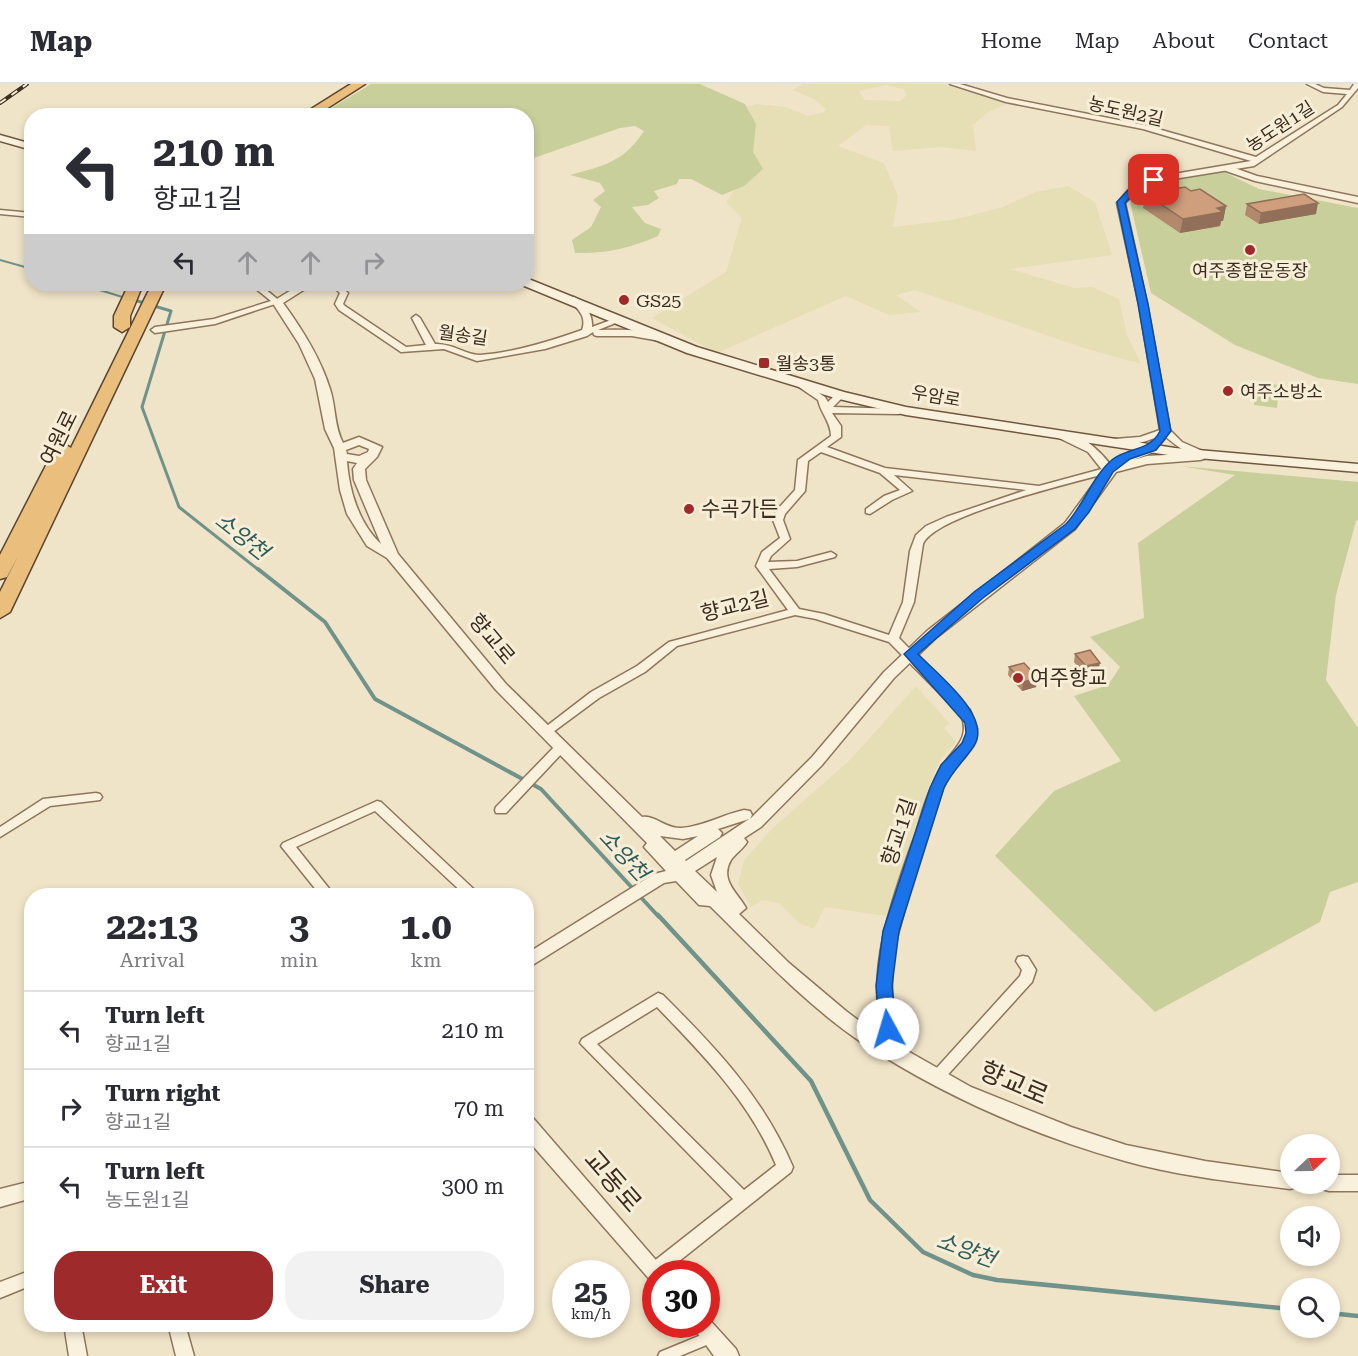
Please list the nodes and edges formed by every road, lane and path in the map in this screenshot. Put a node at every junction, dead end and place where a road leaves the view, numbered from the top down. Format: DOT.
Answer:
graph roads {
  1 [pos="345,84"];
  2 [pos="359,84"];
  3 [pos="953,84"];
  4 [pos="1310,84"];
  5 [pos="1358,84"];
  6 [pos="1352,92"];
  7 [pos="310,108"];
  8 [pos="312,108"];
  9 [pos="0,138"];
  10 [pos="24,145"];
  11 [pos="1257,160"];
  12 [pos="1229,169"];
  13 [pos="1358,200"];
  14 [pos="0,212"];
  15 [pos="24,214"];
  16 [pos="534,285"];
  17 [pos="149,291"];
  18 [pos="151,291"];
  19 [pos="263,291"];
  20 [pos="296,291"];
  21 [pos="342,291"];
  22 [pos="574,300"];
  23 [pos="277,302"];
  24 [pos="416,318"];
  25 [pos="619,320"];
  26 [pos="129,328"];
  27 [pos="155,330"];
  28 [pos="584,334"];
  29 [pos="661,338"];
  30 [pos="431,346"];
  31 [pos="799,383"];
  32 [pos="840,395"];
  33 [pos="825,410"];
  34 [pos="906,411"];
  35 [pos="333,429"];
  36 [pos="1165,431"];
  37 [pos="1062,435"];
  38 [pos="359,441"];
  39 [pos="1112,442"];
  40 [pos="820,448"];
  41 [pos="1152,448"];
  42 [pos="341,452"];
  43 [pos="1204,455"];
  44 [pos="368,458"];
  45 [pos="1358,468"];
  46 [pos="1109,470"];
  47 [pos="883,471"];
  48 [pos="1042,489"];
  49 [pos="870,511"];
  50 [pos="392,555"];
  51 [pos="831,555"];
  52 [pos="761,566"];
  53 [pos="0,573"];
  54 [pos="0,612"];
  55 [pos="795,612"];
  56 [pos="893,639"];
  57 [pos="911,654"];
  58 [pos="545,732"];
  59 [pos="560,748"];
  60 [pos="96,797"];
  61 [pos="616,801"];
  62 [pos="503,808"];
  63 [pos="750,819"];
  64 [pos="0,833"];
  65 [pos="669,871"];
  66 [pos="322,888"];
  67 [pos="466,888"];
  68 [pos="760,943"];
  69 [pos="534,958"];
  70 [pos="1023,961"];
  71 [pos="900,1053"];
  72 [pos="938,1076"];
  73 [pos="534,1133"];
  74 [pos="1280,1180"];
  75 [pos="1340,1183"];
  76 [pos="1358,1183"];
  77 [pos="24,1191"];
  78 [pos="0,1198"];
  79 [pos="744,1200"];
  80 [pos="646,1260"];
  81 [pos="672,1260"];
  82 [pos="24,1280"];
  83 [pos="0,1290"];
  84 [pos="74,1332"];
  85 [pos="178,1332"];
  86 [pos="695,1338"];
  87 [pos="712,1338"];
  88 [pos="78,1356"];
  89 [pos="184,1356"];
  90 [pos="665,1356"];
  91 [pos="728,1356"];
  1 -- 7 [label="highway"];
  2 -- 8 [label="highway"];
  3 -- 11 [label="street, 농도원2길"];
  4 -- 6 [label="street"];
  5 -- 6 [label="street, 농도원1길"];
  6 -- 11 [label="street, 농도원1길"];
  9 -- 10 [label="main road"];
  11 -- 12 [label="street, 농도원1길"];
  12 -- 13 [label="street"];
  12 -- 36 [label="street, 농도원1길"];
  14 -- 15 [label="street"];
  16 -- 22 [label="main road, 우암로"];
  17 -- 26 [label="highway, 여원로"];
  18 -- 26 [label="highway"];
  19 -- 23 [label="street"];
  20 -- 23 [label="street"];
  21 -- 30 [label="street, 월송길"];
  22 -- 25 [label="main road, 우암로"];
  22 -- 28 [label="street"];
  23 -- 27 [label="street"];
  23 -- 35 [label="street, 향교로"];
  24 -- 30 [label="street"];
  25 -- 28 [label="street, 월송길"];
  25 -- 29 [label="main road, 우암로"];
  26 -- 53 [label="highway, 여원로"];
  26 -- 54 [label="highway, 여원로"];
  28 -- 29 [label="street"];
  28 -- 30 [label="street, 월송길"];
  29 -- 31 [label="main road, 우암로"];
  31 -- 32 [label="main road, 우암로"];
  31 -- 33 [label="street"];
  32 -- 33 [label="street"];
  32 -- 34 [label="main road, 우암로"];
  33 -- 34 [label="street"];
  33 -- 40 [label="street, 향교2길"];
  34 -- 37 [label="main road, 우암로"];
  35 -- 38 [label="street"];
  35 -- 42 [label="street, 향교로"];
  36 -- 39 [label="street"];
  36 -- 41 [label="street"];
  36 -- 43 [label="street"];
  37 -- 39 [label="main road, 우암로"];
  37 -- 46 [label="street"];
  38 -- 42 [label="street"];
  38 -- 44 [label="street"];
  39 -- 41 [label="main road, 우암로"];
  40 -- 47 [label="street"];
  40 -- 52 [label="street, 향교2길"];
  41 -- 43 [label="main road, 우암로"];
  41 -- 46 [label="street"];
  42 -- 44 [label="street"];
  42 -- 50 [label="street, 향교로"];
  43 -- 45 [label="main road, 우암로"];
  43 -- 46 [label="street"];
  44 -- 50 [label="street, 향교로"];
  46 -- 48 [label="street"];
  46 -- 57 [label="street"];
  47 -- 48 [label="street"];
  47 -- 49 [label="street"];
  48 -- 56 [label="street"];
  50 -- 58 [label="street, 향교로"];
  51 -- 52 [label="street"];
  52 -- 55 [label="street, 향교2길"];
  55 -- 56 [label="street"];
  55 -- 58 [label="street, 향교2길"];
  56 -- 57 [label="street, 향교1길"];
  57 -- 63 [label="street"];
  57 -- 71 [label="street, 향교1길"];
  58 -- 59 [label="street, 향교로"];
  59 -- 61 [label="street, 향교로"];
  59 -- 62 [label="street"];
  60 -- 64 [label="street"];
  61 -- 63 [label="street"];
  61 -- 65 [label="street, 향교로"];
  63 -- 65 [label="street"];
  63 -- 68 [label="street"];
  65 -- 68 [label="street, 향교로"];
  65 -- 69 [label="street"];
  66 -- 67 [label="street"];
  68 -- 71 [label="street, 향교로"];
  70 -- 72 [label="street"];
  71 -- 72 [label="street, 향교로"];
  72 -- 74 [label="street, 향교로"];
  73 -- 80 [label="street, 교동로"];
  75 -- 76 [label="street"];
  77 -- 78 [label="street"];
  79 -- 79 [label="street"];
  79 -- 81 [label="street"];
  82 -- 83 [label="street"];
  84 -- 88 [label="street"];
  85 -- 89 [label="street"];
  86 -- 90 [label="street"];
  87 -- 91 [label="street"];
}
